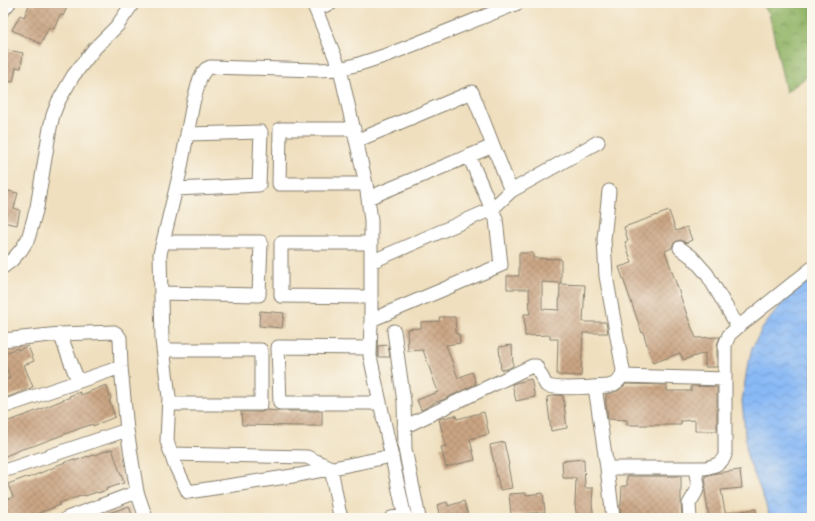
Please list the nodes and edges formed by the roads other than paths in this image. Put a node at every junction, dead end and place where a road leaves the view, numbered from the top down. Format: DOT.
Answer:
graph roads {
  1 [pos="9,3"];
  2 [pos="133,3"];
  3 [pos="332,3"];
  4 [pos="518,3"];
  5 [pos="314,6"];
  6 [pos="3,9"];
  7 [pos="340,69"];
  8 [pos="187,134"];
  9 [pos="355,135"];
  10 [pos="598,142"];
  11 [pos="493,146"];
  12 [pos="469,156"];
  13 [pos="366,184"];
  14 [pos="176,189"];
  15 [pos="511,191"];
  16 [pos="610,191"];
  17 [pos="368,198"];
  18 [pos="492,209"];
  19 [pos="163,242"];
  20 [pos="371,243"];
  21 [pos="680,248"];
  22 [pos="370,262"];
  23 [pos="3,267"];
  24 [pos="812,268"];
  25 [pos="161,293"];
  26 [pos="371,297"];
  27 [pos="371,320"];
  28 [pos="738,327"];
  29 [pos="394,331"];
  30 [pos="60,334"];
  31 [pos="3,340"];
  32 [pos="370,348"];
  33 [pos="163,350"];
  34 [pos="121,367"];
  35 [pos="622,376"];
  36 [pos="725,379"];
  37 [pos="78,381"];
  38 [pos="595,387"];
  39 [pos="380,403"];
  40 [pos="169,404"];
  41 [pos="3,407"];
  42 [pos="404,427"];
  43 [pos="126,430"];
  44 [pos="171,454"];
  45 [pos="392,456"];
  46 [pos="331,468"];
  47 [pos="607,468"];
  48 [pos="695,468"];
  49 [pos="10,469"];
  50 [pos="138,492"];
  51 [pos="405,517"];
  52 [pos="68,518"];
  53 [pos="146,518"];
  54 [pos="342,518"];
  55 [pos="391,518"];
  56 [pos="419,518"];
  57 [pos="613,518"];
  58 [pos="690,518"];
  1 -- 6 [label="street"];
  2 -- 23 [label="street"];
  3 -- 5 [label="street"];
  4 -- 7 [label="street"];
  5 -- 7 [label="street"];
  7 -- 8 [label="street"];
  7 -- 9 [label="street"];
  8 -- 14 [label="street"];
  8 -- 14 [label="street"];
  9 -- 11 [label="street"];
  9 -- 13 [label="street"];
  9 -- 13 [label="street"];
  10 -- 15 [label="street"];
  11 -- 12 [label="street"];
  11 -- 15 [label="street"];
  12 -- 17 [label="street"];
  12 -- 18 [label="street"];
  13 -- 17 [label="street"];
  14 -- 19 [label="street"];
  15 -- 18 [label="street"];
  16 -- 35 [label="street"];
  17 -- 20 [label="street"];
  18 -- 22 [label="street"];
  18 -- 27 [label="street"];
  19 -- 25 [label="street"];
  19 -- 25 [label="street"];
  20 -- 22 [label="street"];
  20 -- 26 [label="street"];
  21 -- 28 [label="street"];
  22 -- 26 [label="street"];
  24 -- 28 [label="street"];
  25 -- 33 [label="street"];
  26 -- 27 [label="street"];
  27 -- 32 [label="street"];
  28 -- 36 [label="street"];
  29 -- 42 [label="street"];
  30 -- 31 [label="street"];
  30 -- 34 [label="street"];
  30 -- 37 [label="street"];
  32 -- 39 [label="street"];
  32 -- 39 [label="street"];
  33 -- 40 [label="street"];
  33 -- 40 [label="street"];
  34 -- 37 [label="street"];
  34 -- 43 [label="street"];
  35 -- 36 [label="street"];
  35 -- 38 [label="street"];
  36 -- 48 [label="street"];
  37 -- 41 [label="street"];
  38 -- 42 [label="street"];
  38 -- 47 [label="street"];
  39 -- 45 [label="street"];
  40 -- 44 [label="street"];
  42 -- 56 [label="street"];
  43 -- 49 [label="street"];
  43 -- 50 [label="street"];
  44 -- 46 [label="street"];
  44 -- 46 [label="street"];
  45 -- 46 [label="street"];
  45 -- 51 [label="street"];
  46 -- 54 [label="street"];
  47 -- 48 [label="street"];
  47 -- 57 [label="street"];
  48 -- 58 [label="street"];
  50 -- 52 [label="street"];
  50 -- 53 [label="street"];
  51 -- 55 [label="street"];
}
